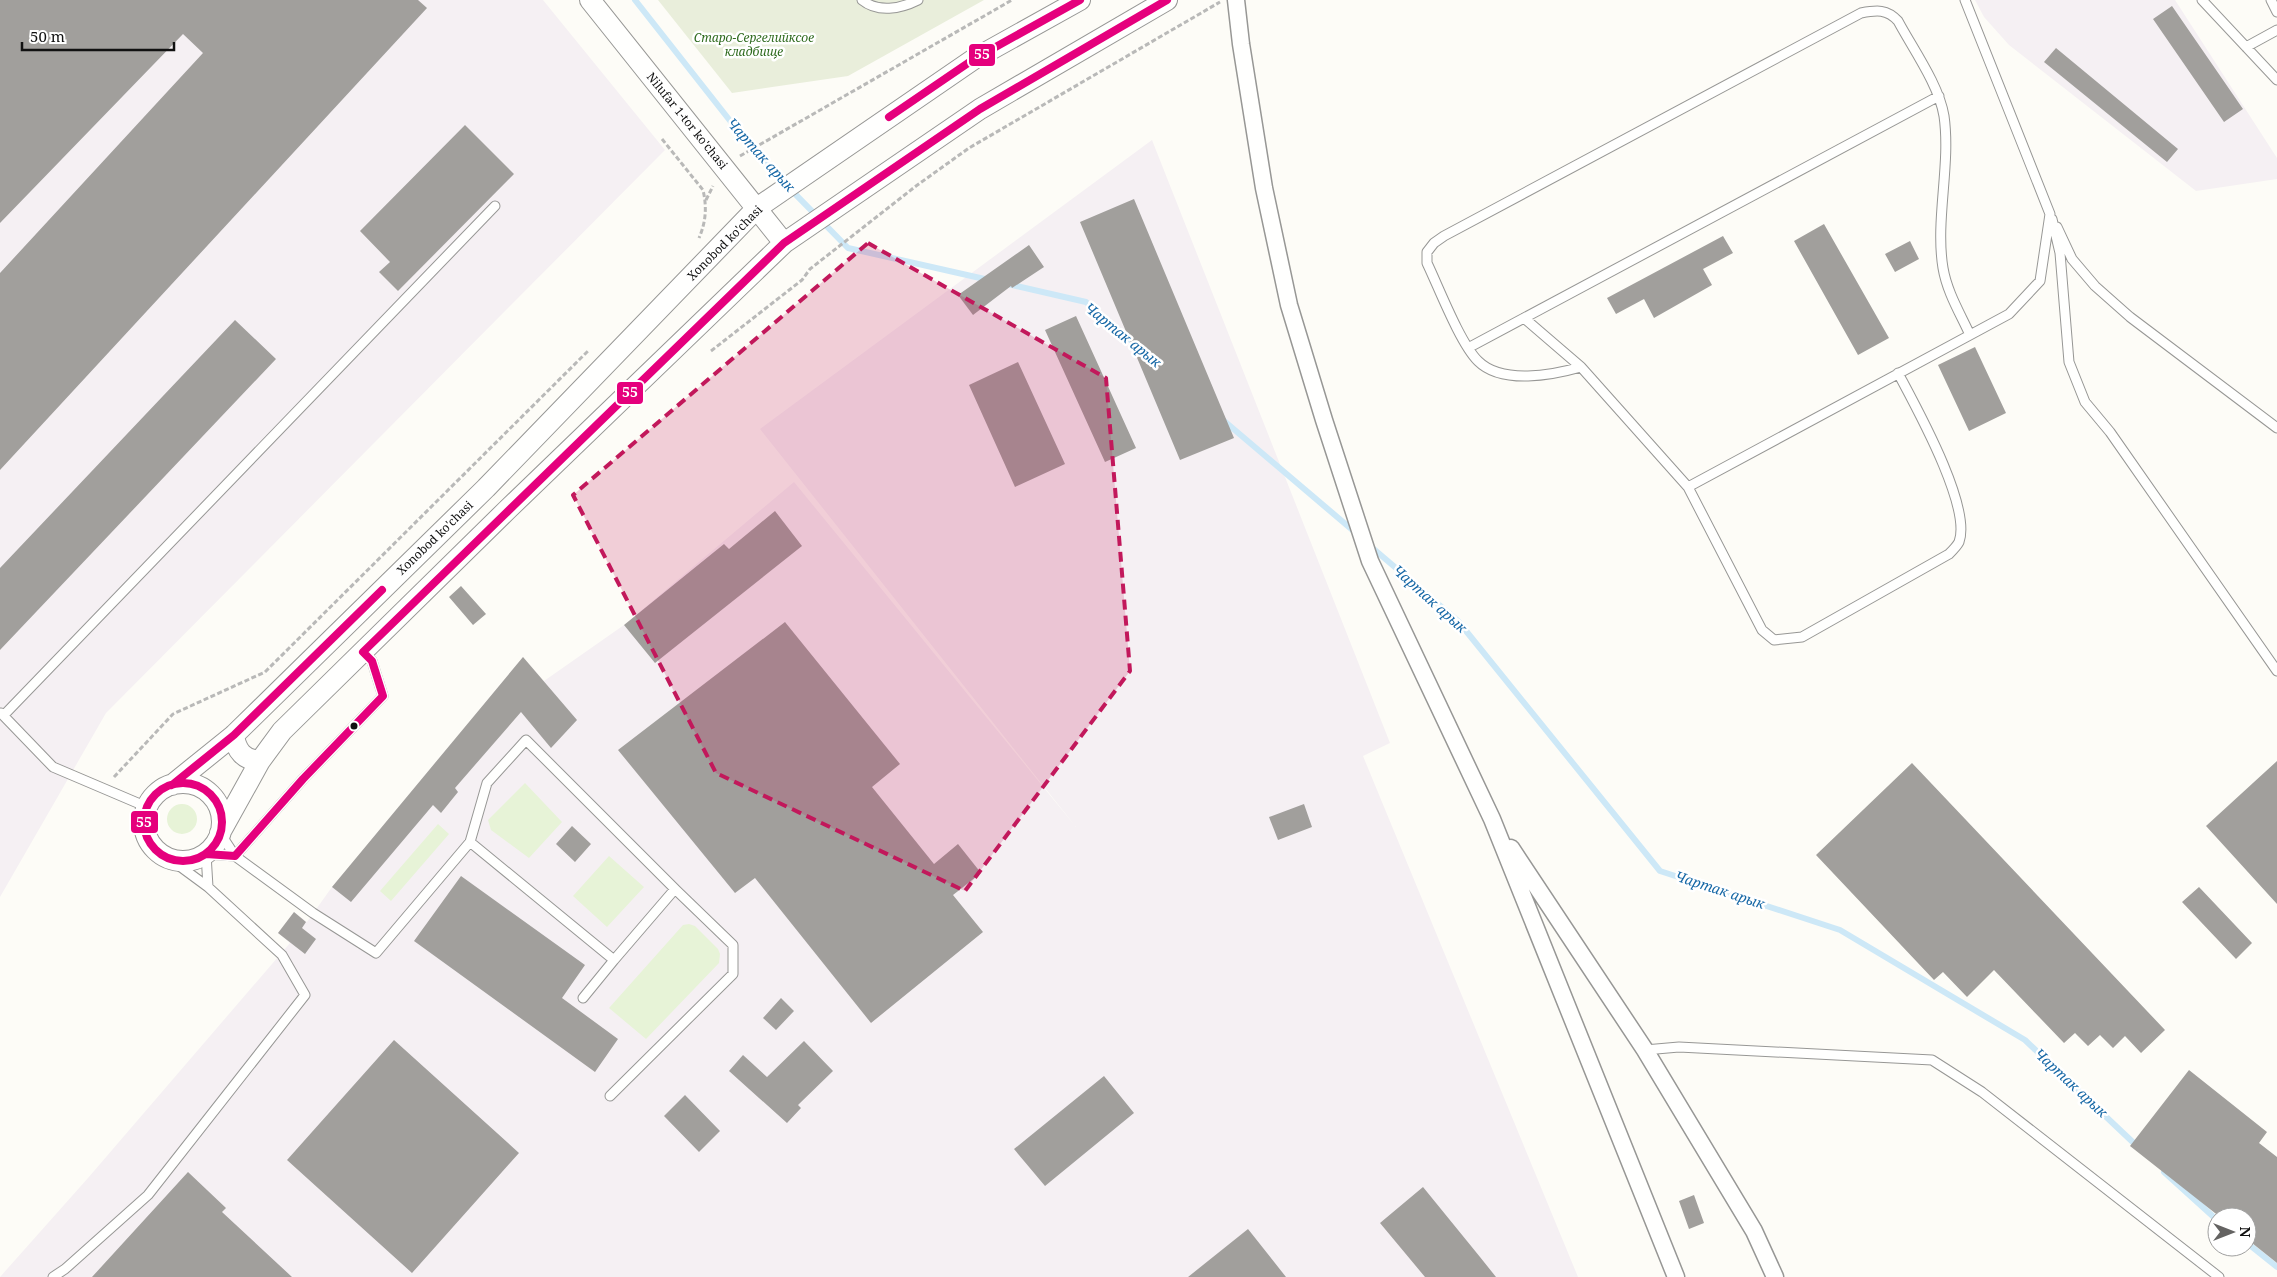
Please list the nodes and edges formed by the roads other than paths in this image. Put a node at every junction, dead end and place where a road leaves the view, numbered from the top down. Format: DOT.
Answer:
graph roads {
  1 [pos="590,0"];
  2 [pos="862,0"];
  3 [pos="918,0"];
  4 [pos="1080,0"];
  5 [pos="1167,0"];
  6 [pos="1236,0"];
  7 [pos="1965,0"];
  8 [pos="2202,0"];
  9 [pos="2270,0"];
  10 [pos="2277,12"];
  11 [pos="2277,30"];
  12 [pos="2246,48"];
  13 [pos="2277,80"];
  14 [pos="1939,96"];
  15 [pos="495,206"];
  16 [pos="757,208"];
  17 [pos="2050,214"];
  18 [pos="784,243"];
  19 [pos="1524,318"];
  20 [pos="1970,335"];
  21 [pos="1468,348"];
  22 [pos="1581,367"];
  23 [pos="1898,373"];
  24 [pos="2277,428"];
  25 [pos="1688,487"];
  26 [pos="486,488"];
  27 [pos="507,510"];
  28 [pos="368,656"];
  29 [pos="2277,671"];
  30 [pos="2,714"];
  31 [pos="234,735"];
  32 [pos="260,761"];
  33 [pos="172,785"];
  34 [pos="147,808"];
  35 [pos="1492,819"];
  36 [pos="220,833"];
  37 [pos="470,842"];
  38 [pos="206,854"];
  39 [pos="236,856"];
  40 [pos="170,859"];
  41 [pos="208,886"];
  42 [pos="675,889"];
  43 [pos="614,960"];
  44 [pos="583,998"];
  45 [pos="1645,1050"];
  46 [pos="610,1096"];
  47 [pos="53,1277"];
  48 [pos="1676,1277"];
  49 [pos="1775,1277"];
  50 [pos="2219,1277"];
  1 -- 16 [label="street, Nilufar 1-tor ko'chasi"];
  2 -- 3 [label="lane"];
  4 -- 16 [label="street, Xonobod ko'chasi"];
  5 -- 18 [label="street"];
  6 -- 35 [label="street"];
  7 -- 17 [label="lane"];
  8 -- 12 [label="lane"];
  9 -- 10 [label="lane"];
  11 -- 12 [label="lane"];
  12 -- 13 [label="lane"];
  14 -- 19 [label="lane"];
  14 -- 20 [label="lane"];
  14 -- 21 [label="lane"];
  15 -- 30 [label="lane"];
  16 -- 18 [label="street, Nilufar 1-tor ko'chasi"];
  16 -- 26 [label="street, Xonobod ko'chasi"];
  17 -- 20 [label="lane"];
  17 -- 24 [label="lane"];
  17 -- 29 [label="lane"];
  18 -- 27 [label="street"];
  19 -- 21 [label="lane"];
  19 -- 22 [label="lane"];
  20 -- 23 [label="lane"];
  21 -- 22 [label="lane"];
  22 -- 25 [label="lane"];
  23 -- 25 [label="lane"];
  23 -- 25 [label="lane"];
  26 -- 27 [label="street"];
  26 -- 31 [label="street, Xonobod ko'chasi"];
  27 -- 28 [label="street"];
  28 -- 32 [label="street"];
  28 -- 39 [label="lane"];
  30 -- 34 [label="lane"];
  31 -- 32 [label="street"];
  31 -- 33 [label="street, Xonobod ko'chasi"];
  32 -- 36 [label="street"];
  33 -- 34 [label="street, Xonobod ko'chasi"];
  33 -- 36 [label="street"];
  34 -- 40 [label="street"];
  35 -- 45 [label="street"];
  35 -- 48 [label="street"];
  36 -- 38 [label="street"];
  36 -- 39 [label="lane"];
  37 -- 39 [label="lane"];
  37 -- 42 [label="lane"];
  37 -- 43 [label="lane"];
  38 -- 39 [label="lane"];
  38 -- 40 [label="street"];
  38 -- 41 [label="lane"];
  40 -- 41 [label="lane"];
  41 -- 47 [label="lane"];
  42 -- 43 [label="lane"];
  42 -- 46 [label="lane"];
  43 -- 44 [label="lane"];
  45 -- 49 [label="street"];
  45 -- 50 [label="lane"];
}
